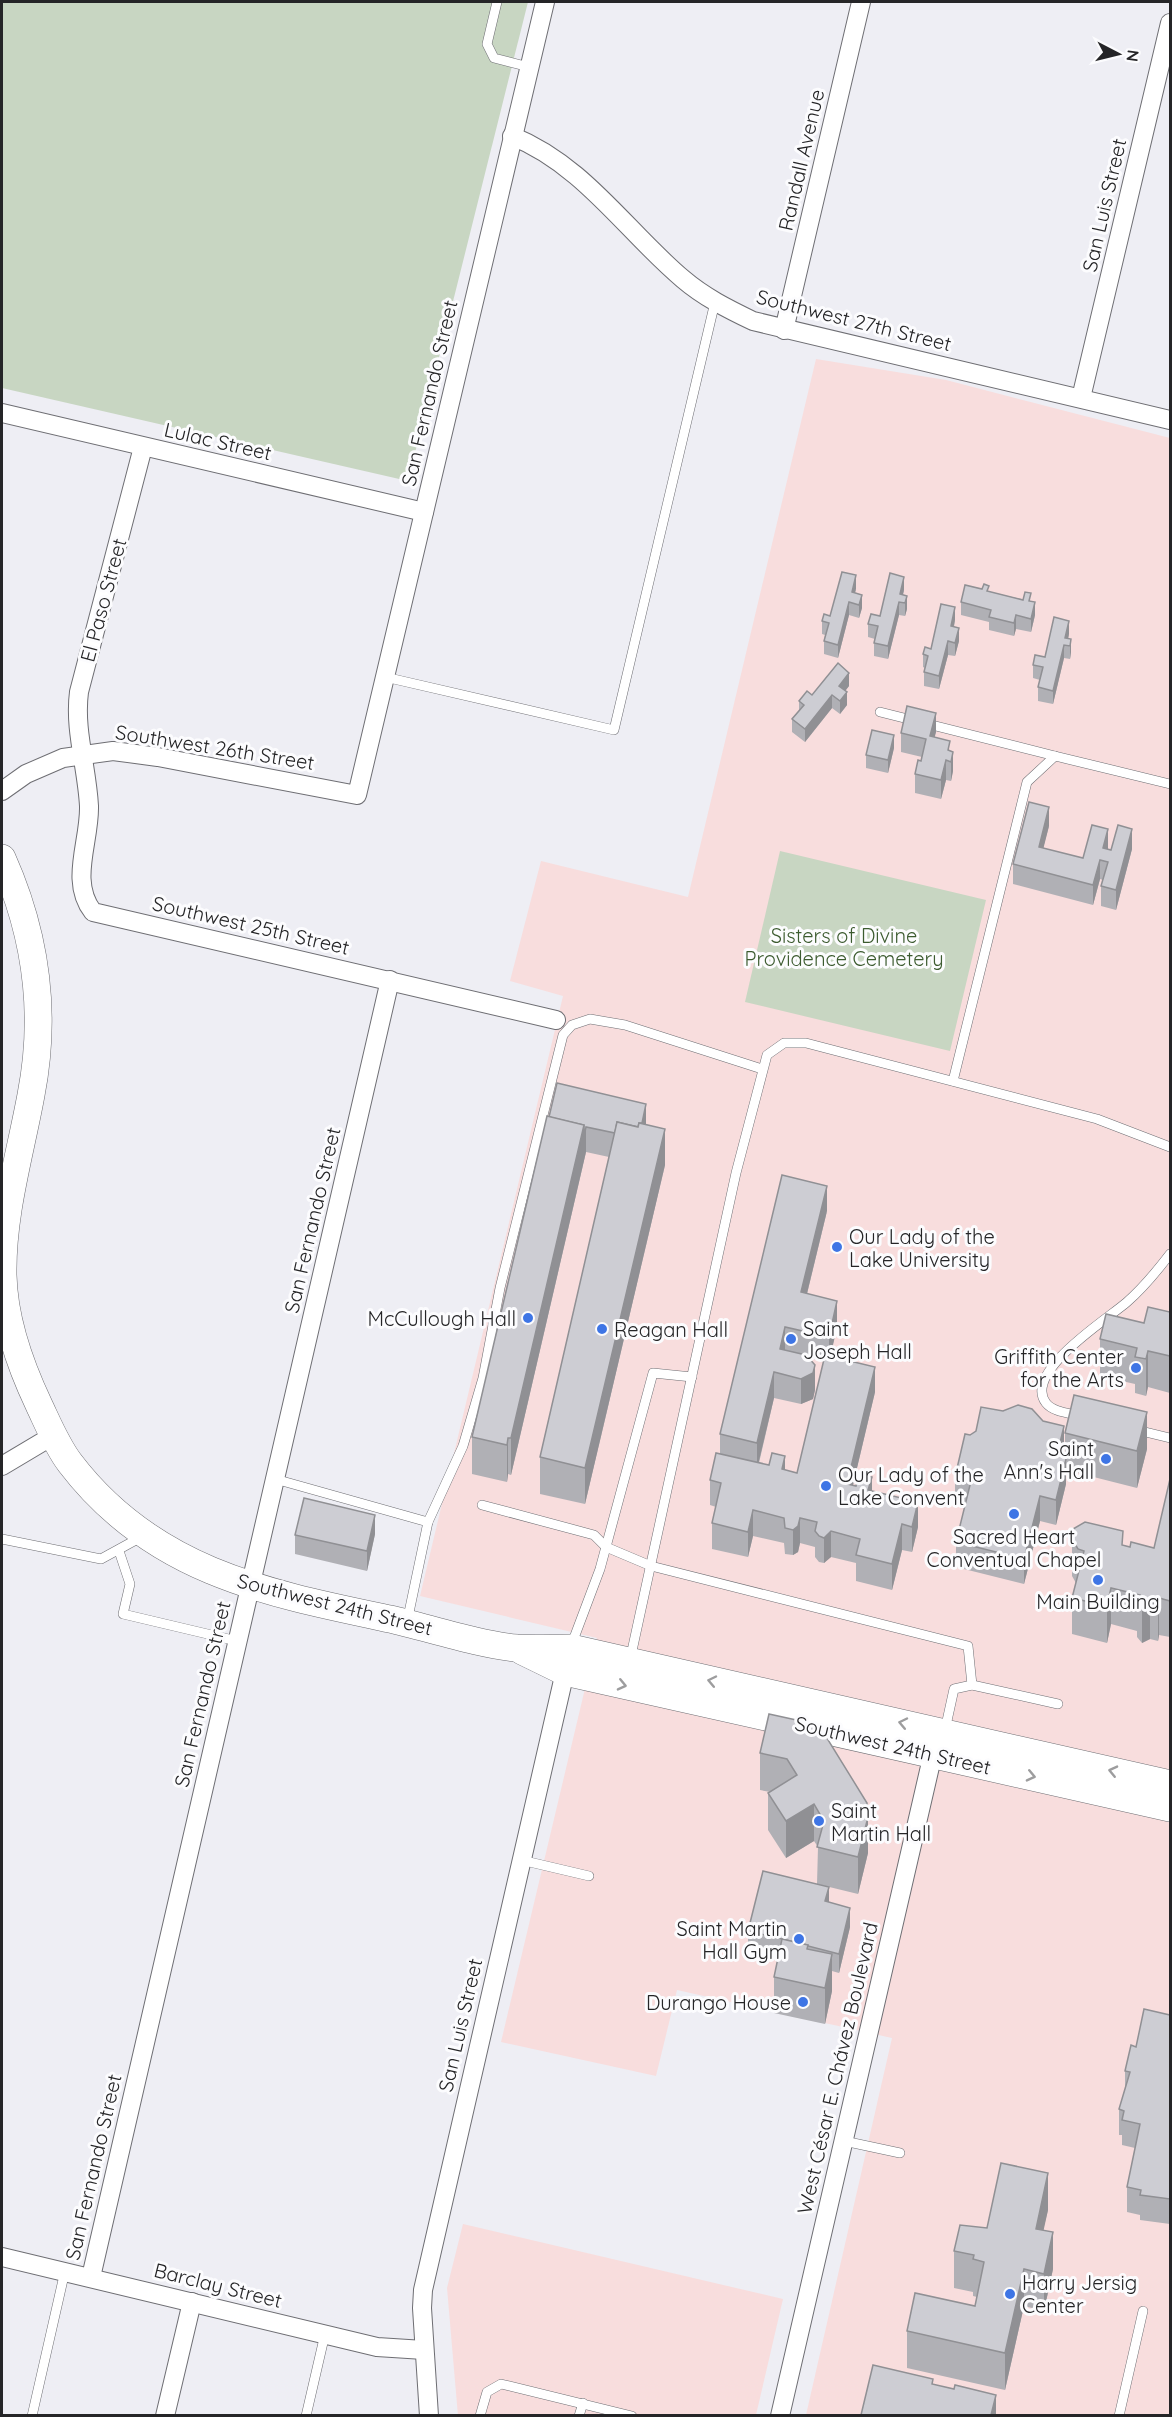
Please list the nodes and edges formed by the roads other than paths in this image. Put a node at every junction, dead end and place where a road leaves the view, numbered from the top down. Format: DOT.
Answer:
graph roads {
  1 [pos="497,2"];
  2 [pos="545,2"];
  3 [pos="861,2"];
  4 [pos="1170,23"];
  5 [pos="529,67"];
  6 [pos="512,136"];
  7 [pos="715,302"];
  8 [pos="784,330"];
  9 [pos="1081,398"];
  10 [pos="2,413"];
  11 [pos="1170,420"];
  12 [pos="143,447"];
  13 [pos="424,512"];
  14 [pos="385,677"];
  15 [pos="880,712"];
  16 [pos="82,755"];
  17 [pos="1055,756"];
  18 [pos="1170,784"];
  19 [pos="2,791"];
  20 [pos="357,795"];
  21 [pos="2,858"];
  22 [pos="390,980"];
  23 [pos="564,1023"];
  24 [pos="762,1069"];
  25 [pos="953,1082"];
  26 [pos="1170,1147"];
  27 [pos="1170,1254"];
  28 [pos="6,1327"];
  29 [pos="692,1377"];
  30 [pos="1085,1417"];
  31 [pos="1128,1428"];
  32 [pos="54,1436"];
  33 [pos="1170,1438"];
  34 [pos="2,1466"];
  35 [pos="275,1479"];
  36 [pos="482,1505"];
  37 [pos="428,1522"];
  38 [pos="145,1535"];
  39 [pos="2,1539"];
  40 [pos="606,1547"];
  41 [pos="119,1551"];
  42 [pos="651,1566"];
  43 [pos="250,1587"];
  44 [pos="407,1623"];
  45 [pos="237,1641"];
  46 [pos="568,1660"];
  47 [pos="630,1663"];
  48 [pos="972,1685"];
  49 [pos="1058,1704"];
  50 [pos="938,1739"];
  51 [pos="1170,1784"];
  52 [pos="1170,1808"];
  53 [pos="521,1860"];
  54 [pos="589,1876"];
  55 [pos="844,2141"];
  56 [pos="900,2153"];
  57 [pos="2,2257"];
  58 [pos="66,2271"];
  59 [pos="91,2277"];
  60 [pos="192,2301"];
  61 [pos="1143,2311"];
  62 [pos="325,2334"];
  63 [pos="424,2350"];
  64 [pos="583,2403"];
  65 [pos="32,2415"];
  66 [pos="165,2415"];
  67 [pos="306,2415"];
  68 [pos="429,2415"];
  69 [pos="480,2415"];
  70 [pos="579,2415"];
  71 [pos="632,2415"];
  72 [pos="780,2415"];
  73 [pos="1119,2415"];
  1 -- 5 [label="lane"];
  2 -- 5 [label="street, San Fernando Street"];
  3 -- 8 [label="street, Randall Avenue"];
  4 -- 9 [label="street, San Luis Street"];
  5 -- 6 [label="street, San Fernando Street"];
  6 -- 7 [label="street, Southwest 27th Street"];
  6 -- 13 [label="street, San Fernando Street"];
  7 -- 8 [label="street, Southwest 27th Street"];
  7 -- 14 [label="lane"];
  8 -- 9 [label="street, Southwest 27th Street"];
  9 -- 11 [label="street, Southwest 27th Street"];
  10 -- 12 [label="street, Lulac Street"];
  12 -- 13 [label="street, Lulac Street"];
  12 -- 16 [label="street, El Paso Street"];
  13 -- 14 [label="street, San Fernando Street"];
  14 -- 20 [label="street, San Fernando Street"];
  15 -- 17 [label="lane"];
  16 -- 19 [label="street, Southwest 26th Street"];
  16 -- 20 [label="street, Southwest 26th Street"];
  16 -- 22 [label="street, Southwest 25th Street"];
  17 -- 18 [label="lane"];
  17 -- 25 [label="lane"];
  21 -- 28 [label="main road"];
  22 -- 23 [label="street, Southwest 25th Street"];
  22 -- 35 [label="street, San Fernando Street"];
  23 -- 24 [label="lane"];
  23 -- 37 [label="lane"];
  24 -- 25 [label="lane"];
  24 -- 29 [label="lane"];
  25 -- 26 [label="lane"];
  27 -- 30 [label="lane"];
  28 -- 32 [label="main road"];
  29 -- 40 [label="lane"];
  29 -- 42 [label="lane"];
  31 -- 33 [label="lane"];
  32 -- 34 [label="street"];
  32 -- 38 [label="main road, Southwest 24th Street"];
  35 -- 37 [label="lane"];
  35 -- 43 [label="street, San Fernando Street"];
  36 -- 40 [label="lane"];
  37 -- 44 [label="lane"];
  38 -- 41 [label="lane"];
  38 -- 43 [label="main road, Southwest 24th Street"];
  39 -- 41 [label="lane"];
  40 -- 42 [label="lane"];
  40 -- 46 [label="lane"];
  41 -- 45 [label="lane"];
  42 -- 47 [label="lane"];
  42 -- 48 [label="lane"];
  43 -- 44 [label="main road, Southwest 24th Street"];
  43 -- 45 [label="street, San Fernando Street"];
  44 -- 46 [label="main road, Southwest 24th Street"];
  45 -- 59 [label="street, San Fernando Street"];
  46 -- 47 [label="main road, Southwest 24th Street"];
  46 -- 50 [label="main road, Southwest 24th Street, one-way"];
  46 -- 53 [label="street, San Luis Street"];
  50 -- 47 [label="main road, Southwest 24th Street, one-way"];
  48 -- 49 [label="lane"];
  48 -- 50 [label="lane"];
  51 -- 50 [label="main road, Southwest 24th Street, one-way"];
  50 -- 52 [label="main road, Southwest 24th Street, one-way"];
  50 -- 55 [label="street, West César E. Chávez Boulevard"];
  53 -- 54 [label="lane"];
  53 -- 63 [label="street, San Luis Street"];
  55 -- 56 [label="lane"];
  55 -- 72 [label="street, West César E. Chávez Boulevard"];
  57 -- 58 [label="street, Barclay Street"];
  58 -- 59 [label="street, Barclay Street"];
  58 -- 65 [label="lane"];
  59 -- 60 [label="street, Barclay Street"];
  60 -- 62 [label="street, Barclay Street"];
  60 -- 66 [label="street"];
  61 -- 73 [label="lane"];
  62 -- 63 [label="street, Barclay Street"];
  62 -- 67 [label="lane"];
  63 -- 68 [label="street, San Luis Street"];
  64 -- 69 [label="lane"];
  64 -- 70 [label="lane"];
  64 -- 71 [label="lane"];
}
